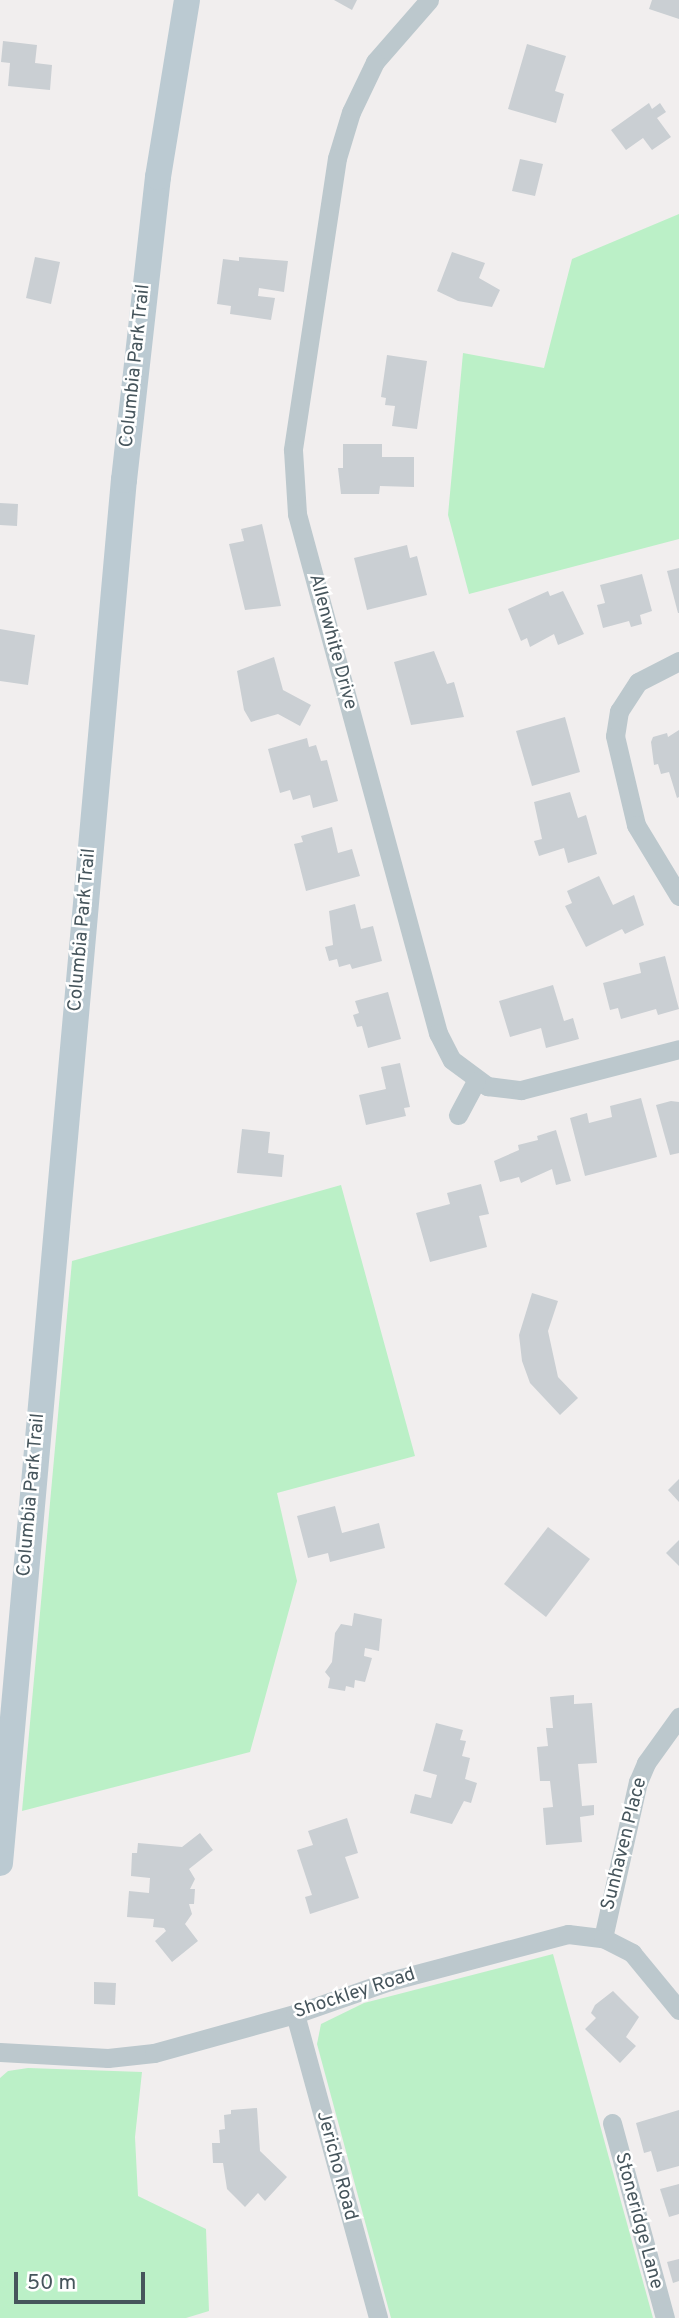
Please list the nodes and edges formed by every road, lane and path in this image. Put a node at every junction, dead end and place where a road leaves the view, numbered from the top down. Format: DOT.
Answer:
graph roads {
  1 [pos="187,0"];
  2 [pos="429,0"];
  3 [pos="679,661"];
  4 [pos="679,896"];
  5 [pos="679,1049"];
  6 [pos="476,1081"];
  7 [pos="458,1115"];
  8 [pos="679,1717"];
  9 [pos="0,1863"];
  10 [pos="603,1938"];
  11 [pos="679,2010"];
  12 [pos="295,2014"];
  13 [pos="0,2052"];
  14 [pos="612,2123"];
  15 [pos="378,2318"];
  16 [pos="665,2318"];
  1 -- 9 [label="main road, Columbia Park Trail"];
  2 -- 6 [label="street, Allenwhite Drive"];
  3 -- 4 [label="street"];
  5 -- 6 [label="street, Allenwhite Drive"];
  6 -- 7 [label="street"];
  8 -- 10 [label="street, Sunhaven Place"];
  10 -- 11 [label="street, Shockley Road"];
  10 -- 12 [label="street, Shockley Road"];
  12 -- 13 [label="street, Shockley Road"];
  12 -- 15 [label="street, Jericho Road"];
  14 -- 16 [label="street, Stoneridge Lane"];
}
